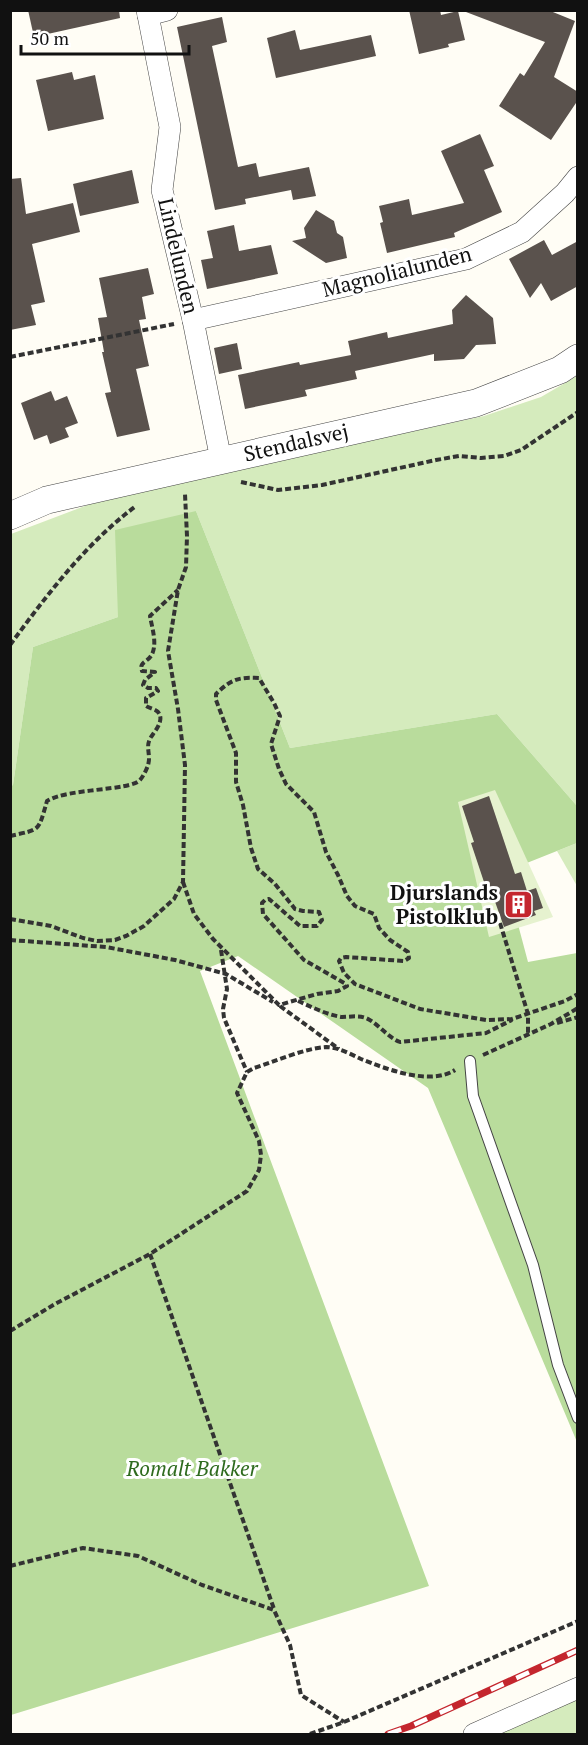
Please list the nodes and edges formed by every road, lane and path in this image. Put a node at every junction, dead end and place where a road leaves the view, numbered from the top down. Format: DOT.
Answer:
graph roads {
  1 [pos="154,12"];
  2 [pos="578,177"];
  3 [pos="193,320"];
  4 [pos="10,357"];
  5 [pos="578,358"];
  6 [pos="578,412"];
  7 [pos="227,470"];
  8 [pos="186,489"];
  9 [pos="141,502"];
  10 [pos="10,516"];
  11 [pos="178,590"];
  12 [pos="10,645"];
  13 [pos="10,837"];
  14 [pos="183,882"];
  15 [pos="10,919"];
  16 [pos="500,923"];
  17 [pos="10,940"];
  18 [pos="220,947"];
  19 [pos="226,974"];
  20 [pos="578,993"];
  21 [pos="297,1000"];
  22 [pos="279,1005"];
  23 [pos="578,1008"];
  24 [pos="528,1014"];
  25 [pos="578,1017"];
  26 [pos="512,1019"];
  27 [pos="551,1024"];
  28 [pos="528,1035"];
  29 [pos="342,1051"];
  30 [pos="470,1061"];
  31 [pos="247,1072"];
  32 [pos="150,1254"];
  33 [pos="10,1331"];
  34 [pos="578,1418"];
  35 [pos="10,1566"];
  36 [pos="274,1610"];
  37 [pos="578,1621"];
  38 [pos="578,1688"];
  39 [pos="344,1722"];
  40 [pos="310,1734"];
  41 [pos="474,1734"];
  1 -- 3 [label="street, Lindelunden"];
  2 -- 3 [label="street, Magnolialunden"];
  3 -- 4 [label="path"];
  3 -- 7 [label="street, Lindelunden"];
  5 -- 7 [label="street, Stendalsvej"];
  6 -- 7 [label="path"];
  7 -- 10 [label="street, Stendalsvej"];
  8 -- 11 [label="path"];
  9 -- 12 [label="path"];
  11 -- 13 [label="path"];
  11 -- 14 [label="path"];
  14 -- 15 [label="path"];
  14 -- 18 [label="path"];
  16 -- 24 [label="path"];
  17 -- 19 [label="path"];
  18 -- 19 [label="path"];
  18 -- 22 [label="path"];
  19 -- 22 [label="path"];
  19 -- 31 [label="path"];
  20 -- 24 [label="path"];
  21 -- 22 [label="path"];
  21 -- 26 [label="path"];
  21 -- 26 [label="path"];
  22 -- 29 [label="path"];
  23 -- 27 [label="path"];
  24 -- 26 [label="path"];
  24 -- 28 [label="path"];
  25 -- 27 [label="path"];
  27 -- 28 [label="path"];
  28 -- 30 [label="path"];
  29 -- 30 [label="path"];
  29 -- 31 [label="path"];
  30 -- 34 [label="lane"];
  31 -- 32 [label="path"];
  32 -- 33 [label="path"];
  32 -- 36 [label="path"];
  35 -- 36 [label="path"];
  36 -- 39 [label="path"];
  37 -- 39 [label="path"];
  38 -- 41 [label="street"];
  39 -- 40 [label="path"];
}
